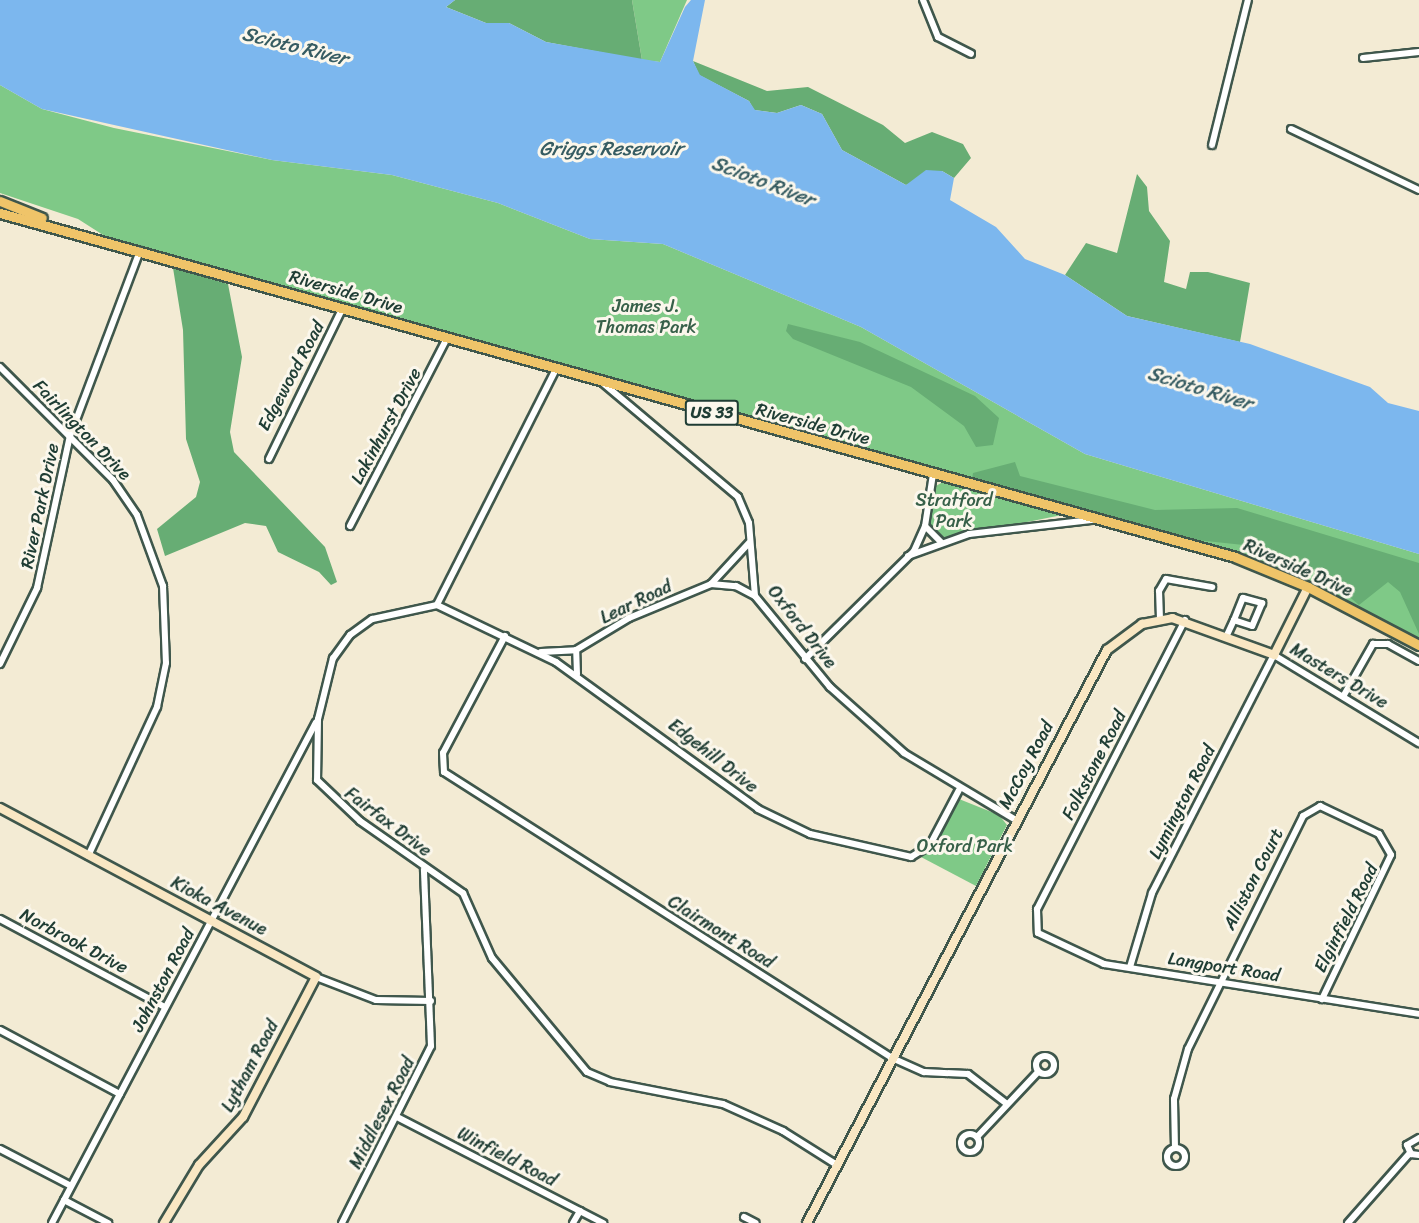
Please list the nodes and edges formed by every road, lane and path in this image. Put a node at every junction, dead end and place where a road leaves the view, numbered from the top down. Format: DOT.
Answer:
graph roads {
  1 [pos="923,0"];
  2 [pos="1248,0"];
  3 [pos="1419,52"];
  4 [pos="971,54"];
  5 [pos="1364,58"];
  6 [pos="1291,129"];
  7 [pos="1212,145"];
  8 [pos="1419,190"];
  9 [pos="0,201"];
  10 [pos="0,213"];
  11 [pos="49,222"];
  12 [pos="140,250"];
  13 [pos="342,309"];
  14 [pos="447,338"];
  15 [pos="0,367"];
  16 [pos="556,369"];
  17 [pos="604,384"];
  18 [pos="69,436"];
  19 [pos="269,459"];
  20 [pos="933,474"];
  21 [pos="1098,519"];
  22 [pos="350,526"];
  23 [pos="925,526"];
  24 [pos="750,542"];
  25 [pos="941,542"];
  26 [pos="908,556"];
  27 [pos="711,584"];
  28 [pos="1212,587"];
  29 [pos="1308,587"];
  30 [pos="755,596"];
  31 [pos="437,605"];
  32 [pos="1160,619"];
  33 [pos="1185,620"];
  34 [pos="1234,620"];
  35 [pos="1227,635"];
  36 [pos="504,636"];
  37 [pos="1419,645"];
  38 [pos="576,650"];
  39 [pos="538,652"];
  40 [pos="1274,655"];
  41 [pos="805,659"];
  42 [pos="1419,661"];
  43 [pos="0,664"];
  44 [pos="578,676"];
  45 [pos="1344,695"];
  46 [pos="318,719"];
  47 [pos="1419,742"];
  48 [pos="959,790"];
  49 [pos="0,808"];
  50 [pos="1016,820"];
  51 [pos="1391,850"];
  52 [pos="88,856"];
  53 [pos="424,869"];
  54 [pos="0,919"];
  55 [pos="211,920"];
  56 [pos="1034,926"];
  57 [pos="1130,967"];
  58 [pos="316,977"];
  59 [pos="1217,982"];
  60 [pos="1322,999"];
  61 [pos="431,1001"];
  62 [pos="165,1007"];
  63 [pos="1419,1014"];
  64 [pos="0,1030"];
  65 [pos="892,1058"];
  66 [pos="1038,1071"];
  67 [pos="120,1094"];
  68 [pos="1007,1104"];
  69 [pos="397,1117"];
  70 [pos="977,1137"];
  71 [pos="1419,1138"];
  72 [pos="1175,1148"];
  73 [pos="0,1149"];
  74 [pos="1410,1153"];
  75 [pos="1419,1155"];
  76 [pos="837,1165"];
  77 [pos="71,1186"];
  78 [pos="64,1200"];
  79 [pos="580,1211"];
  80 [pos="744,1217"];
  81 [pos="52,1223"];
  82 [pos="108,1223"];
  83 [pos="164,1223"];
  84 [pos="342,1223"];
  85 [pos="573,1223"];
  86 [pos="603,1223"];
  87 [pos="756,1223"];
  88 [pos="807,1223"];
  89 [pos="1347,1223"];
  1 -- 4 [label="street"];
  2 -- 7 [label="street"];
  3 -- 5 [label="street"];
  6 -- 8 [label="street"];
  9 -- 11 [label="main road, Riverside Drive / US 33"];
  10 -- 11 [label="main road, Riverside Drive / US 33"];
  11 -- 12 [label="main road, Riverside Drive / US 33"];
  12 -- 13 [label="main road, Riverside Drive / US 33"];
  12 -- 18 [label="street, River Park Drive"];
  13 -- 14 [label="main road, Riverside Drive / US 33"];
  13 -- 19 [label="street, Edgewood Road"];
  14 -- 16 [label="main road, Riverside Drive / US 33"];
  14 -- 22 [label="street, Lakinhurst Drive"];
  15 -- 18 [label="street, Fairlington Drive"];
  16 -- 17 [label="main road, Riverside Drive / US 33"];
  16 -- 31 [label="street"];
  17 -- 20 [label="main road, Riverside Drive / US 33"];
  17 -- 24 [label="street, Oxford Drive"];
  18 -- 43 [label="street, River Park Drive"];
  18 -- 52 [label="street, Fairlington Drive"];
  20 -- 21 [label="main road, Riverside Drive / US 33"];
  20 -- 23 [label="street"];
  21 -- 25 [label="street"];
  21 -- 29 [label="main road, Riverside Drive / US 33"];
  23 -- 25 [label="street"];
  23 -- 26 [label="street"];
  24 -- 27 [label="street, Lear Road"];
  24 -- 30 [label="street, Oxford Drive"];
  25 -- 26 [label="street"];
  26 -- 41 [label="street"];
  27 -- 30 [label="street"];
  27 -- 38 [label="street, Lear Road"];
  28 -- 32 [label="street"];
  29 -- 37 [label="main road, Riverside Drive / US 33"];
  29 -- 40 [label="main road"];
  30 -- 41 [label="street, Oxford Drive"];
  31 -- 36 [label="street, Edgehill Drive"];
  31 -- 46 [label="street, Fairfax Drive"];
  32 -- 33 [label="main road, McCoy Road"];
  32 -- 50 [label="main road, McCoy Road"];
  33 -- 35 [label="main road, McCoy Road"];
  33 -- 56 [label="street, Folkstone Road"];
  34 -- 34 [label="street"];
  34 -- 35 [label="street"];
  35 -- 40 [label="main road, McCoy Road"];
  36 -- 39 [label="street, Edgehill Drive"];
  36 -- 65 [label="street, Clairmont Road"];
  38 -- 39 [label="street, Lear Road"];
  38 -- 44 [label="street"];
  39 -- 44 [label="street, Edgehill Drive"];
  40 -- 45 [label="street, Masters Drive"];
  40 -- 57 [label="street, Lymington Road"];
  41 -- 48 [label="street, Oxford Drive"];
  42 -- 45 [label="street"];
  44 -- 48 [label="street, Edgehill Drive"];
  45 -- 47 [label="street, Masters Drive"];
  46 -- 53 [label="street, Fairfax Drive"];
  46 -- 55 [label="street, Johnston Road"];
  48 -- 50 [label="street, Oxford Drive"];
  49 -- 52 [label="main road, Kioka Avenue"];
  50 -- 65 [label="main road, McCoy Road"];
  51 -- 59 [label="street, Alliston Court"];
  51 -- 60 [label="street, Elginfield Road"];
  52 -- 55 [label="main road, Kioka Avenue"];
  53 -- 61 [label="street, Middlesex Road"];
  53 -- 76 [label="street, Fairfax Drive"];
  54 -- 62 [label="street, Norbrook Drive"];
  55 -- 58 [label="main road, Kioka Avenue"];
  55 -- 62 [label="street, Johnston Road"];
  56 -- 57 [label="street, Langport Road"];
  57 -- 59 [label="street, Langport Road"];
  58 -- 61 [label="street, Kioka Avenue"];
  58 -- 83 [label="main road, Lytham Road"];
  59 -- 60 [label="street, Langport Road"];
  59 -- 72 [label="street, Alliston Court"];
  60 -- 63 [label="street, Langport Road"];
  61 -- 69 [label="street, Middlesex Road"];
  62 -- 67 [label="street, Johnston Road"];
  64 -- 67 [label="street"];
  65 -- 68 [label="street, Clairmont Road"];
  65 -- 76 [label="main road, McCoy Road"];
  66 -- 68 [label="street"];
  67 -- 77 [label="street, Johnston Road"];
  68 -- 70 [label="street"];
  69 -- 79 [label="street, Winfield Road"];
  69 -- 84 [label="street, Middlesex Road"];
  71 -- 74 [label="street"];
  73 -- 77 [label="street"];
  74 -- 75 [label="street"];
  74 -- 89 [label="street"];
  76 -- 88 [label="main road, McCoy Road"];
  77 -- 78 [label="street, Johnston Road"];
  78 -- 81 [label="street, Johnston Road"];
  78 -- 82 [label="street"];
  79 -- 85 [label="street"];
  79 -- 86 [label="street, Winfield Road"];
  80 -- 87 [label="street"];
}
